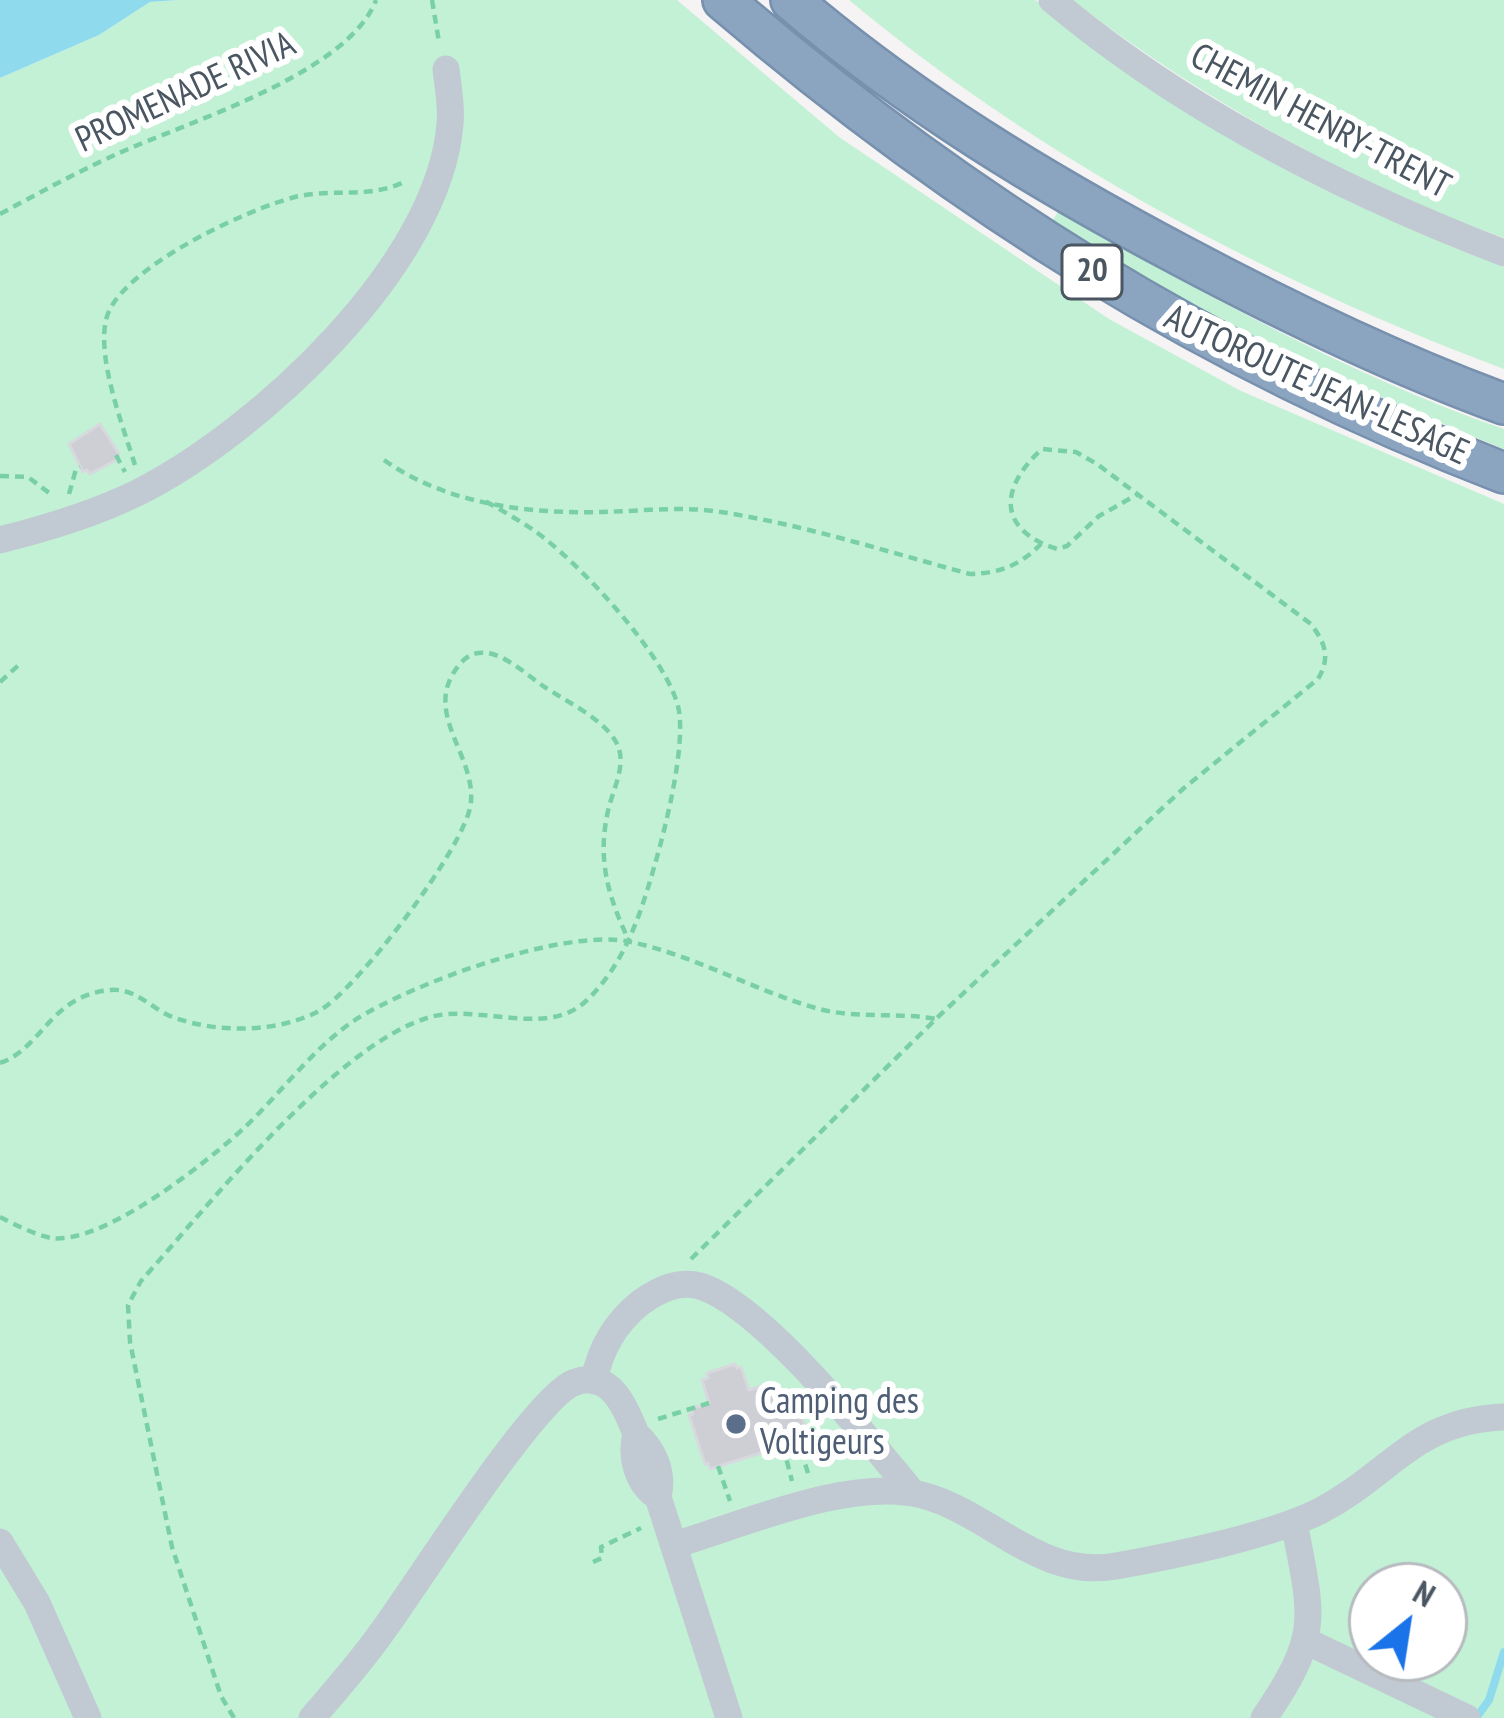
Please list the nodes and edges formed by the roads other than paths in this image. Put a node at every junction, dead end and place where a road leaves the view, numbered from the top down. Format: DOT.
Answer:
graph roads {
  1 [pos="723,0"];
  2 [pos="791,0"];
  3 [pos="1052,0"];
  4 [pos="443,59"];
  5 [pos="1504,253"];
  6 [pos="1504,404"];
  7 [pos="1504,472"];
  8 [pos="0,539"];
  9 [pos="594,1382"];
  10 [pos="1504,1417"];
  11 [pos="913,1493"];
  12 [pos="666,1521"];
  13 [pos="1294,1522"];
  14 [pos="0,1542"];
  15 [pos="1308,1642"];
  16 [pos="88,1718"];
  17 [pos="312,1718"];
  18 [pos="729,1718"];
  19 [pos="1264,1718"];
  20 [pos="1467,1718"];
  1 -- 7 [label="highway, AUTOROUTE JEAN-LESAGE / 20"];
  2 -- 6 [label="highway, AUTOROUTE JEAN-LESAGE / 20"];
  3 -- 5 [label="lane, CHEMIN HENRY-TRENT"];
  4 -- 8 [label="lane"];
  9 -- 11 [label="lane"];
  9 -- 12 [label="lane"];
  9 -- 17 [label="lane"];
  10 -- 13 [label="lane"];
  11 -- 12 [label="lane"];
  11 -- 13 [label="lane"];
  12 -- 18 [label="lane"];
  13 -- 15 [label="lane"];
  14 -- 16 [label="lane"];
  15 -- 19 [label="lane"];
  15 -- 20 [label="lane"];
}
